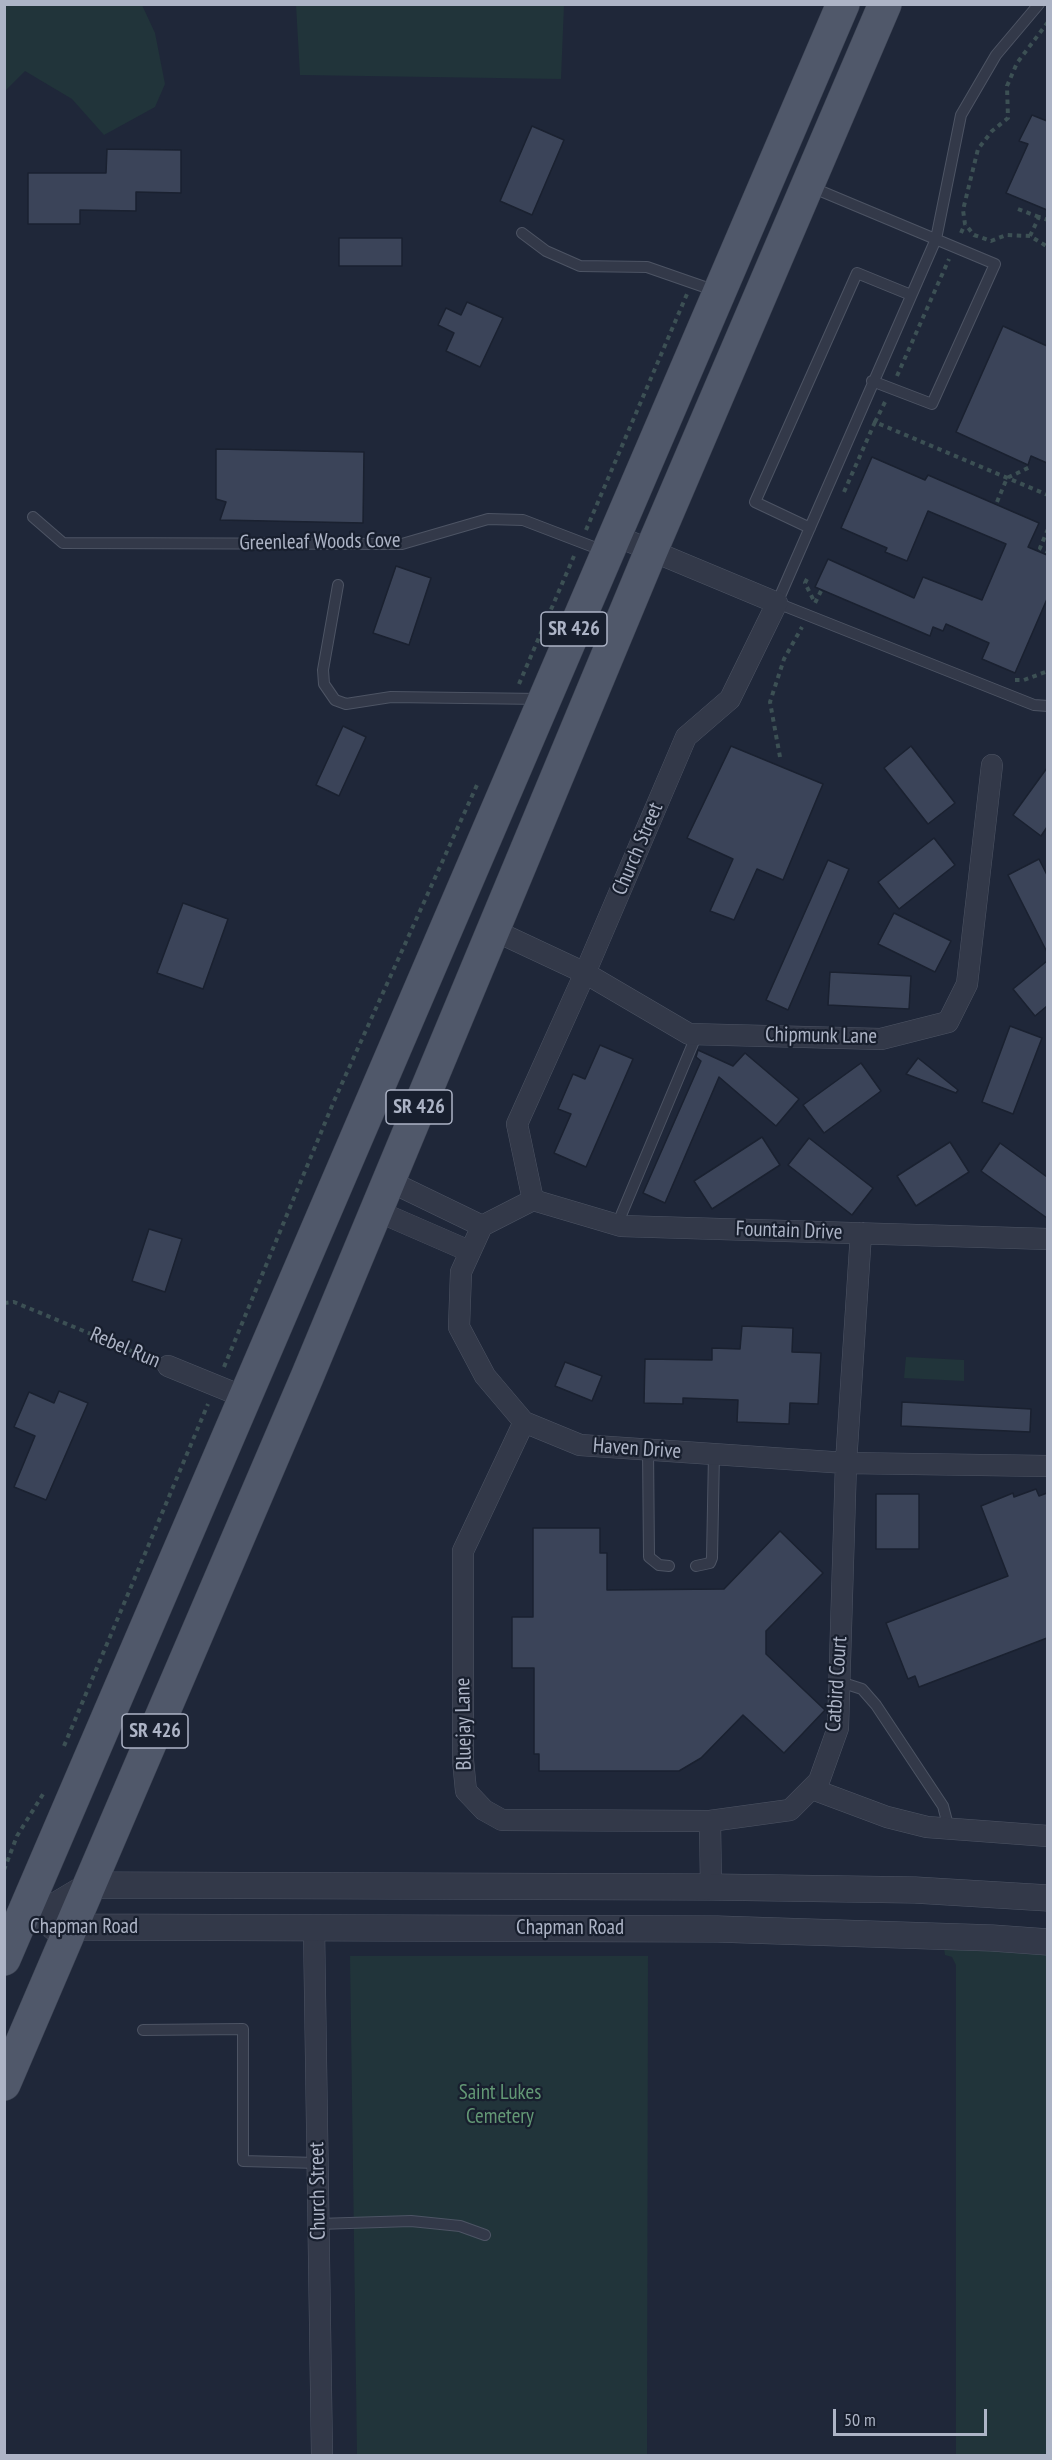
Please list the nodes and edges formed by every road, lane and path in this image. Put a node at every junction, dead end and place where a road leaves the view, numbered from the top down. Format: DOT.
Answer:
graph roads {
  1 [pos="843,4"];
  2 [pos="885,4"];
  3 [pos="1039,4"];
  4 [pos="1047,22"];
  5 [pos="808,186"];
  6 [pos="1018,209"];
  7 [pos="1039,217"];
  8 [pos="1047,220"];
  9 [pos="522,233"];
  10 [pos="1030,236"];
  11 [pos="936,239"];
  12 [pos="1047,247"];
  13 [pos="706,287"];
  14 [pos="911,295"];
  15 [pos="872,381"];
  16 [pos="875,422"];
  17 [pos="1030,467"];
  18 [pos="843,497"];
  19 [pos="997,502"];
  20 [pos="33,517"];
  21 [pos="810,528"];
  22 [pos="1047,530"];
  23 [pos="601,543"];
  24 [pos="651,551"];
  25 [pos="1047,552"];
  26 [pos="810,572"];
  27 [pos="338,585"];
  28 [pos="820,591"];
  29 [pos="777,603"];
  30 [pos="814,603"];
  31 [pos="808,615"];
  32 [pos="1047,672"];
  33 [pos="1007,680"];
  34 [pos="529,698"];
  35 [pos="1047,706"];
  36 [pos="780,757"];
  37 [pos="993,765"];
  38 [pos="481,775"];
  39 [pos="492,929"];
  40 [pos="585,974"];
  41 [pos="697,1034"];
  42 [pos="389,1181"];
  43 [pos="533,1200"];
  44 [pos="377,1211"];
  45 [pos="617,1225"];
  46 [pos="482,1226"];
  47 [pos="861,1233"];
  48 [pos="1047,1239"];
  49 [pos="469,1251"];
  50 [pos="4,1303"];
  51 [pos="168,1366"];
  52 [pos="230,1392"];
  53 [pos="524,1422"];
  54 [pos="648,1449"];
  55 [pos="714,1454"];
  56 [pos="846,1463"];
  57 [pos="1047,1466"];
  58 [pos="669,1566"];
  59 [pos="696,1566"];
  60 [pos="840,1682"];
  61 [pos="63,1749"];
  62 [pos="49,1782"];
  63 [pos="812,1789"];
  64 [pos="710,1821"];
  65 [pos="949,1829"];
  66 [pos="1047,1836"];
  67 [pos="4,1870"];
  68 [pos="90,1885"];
  69 [pos="711,1887"];
  70 [pos="1047,1898"];
  71 [pos="73,1927"];
  72 [pos="314,1927"];
  73 [pos="11,1928"];
  74 [pos="1047,1942"];
  75 [pos="4,1959"];
  76 [pos="143,2030"];
  77 [pos="4,2084"];
  78 [pos="317,2163"];
  79 [pos="318,2224"];
  80 [pos="485,2235"];
  81 [pos="322,2456"];
  1 -- 13 [label="main road, SR 426"];
  2 -- 5 [label="main road, SR 426"];
  3 -- 11 [label="lane"];
  4 -- 10 [label="path"];
  5 -- 11 [label="lane"];
  5 -- 24 [label="main road, SR 426"];
  6 -- 7 [label="path"];
  7 -- 8 [label="path"];
  7 -- 10 [label="path"];
  9 -- 13 [label="lane"];
  10 -- 12 [label="path"];
  11 -- 14 [label="lane"];
  11 -- 15 [label="lane"];
  13 -- 23 [label="main road, SR 426"];
  13 -- 23 [label="path"];
  14 -- 15 [label="lane"];
  14 -- 21 [label="lane"];
  15 -- 21 [label="lane"];
  16 -- 18 [label="path"];
  17 -- 19 [label="path"];
  20 -- 23 [label="lane, Greenleaf Woods Cove"];
  21 -- 29 [label="lane"];
  22 -- 25 [label="path"];
  23 -- 24 [label="street"];
  23 -- 34 [label="main road, SR 426"];
  23 -- 34 [label="path"];
  24 -- 29 [label="street"];
  24 -- 39 [label="main road, SR 426"];
  26 -- 30 [label="path"];
  27 -- 34 [label="lane"];
  28 -- 30 [label="path"];
  29 -- 31 [label="lane"];
  29 -- 40 [label="street, Church Street"];
  30 -- 31 [label="path"];
  31 -- 35 [label="lane"];
  31 -- 36 [label="path"];
  32 -- 33 [label="path"];
  34 -- 52 [label="main road, SR 426"];
  37 -- 41 [label="street, Chipmunk Lane"];
  38 -- 52 [label="path"];
  39 -- 40 [label="street, Chipmunk Lane"];
  39 -- 42 [label="main road, SR 426"];
  40 -- 41 [label="street, Chipmunk Lane"];
  40 -- 43 [label="street, Church Street"];
  41 -- 45 [label="lane"];
  42 -- 44 [label="main road, SR 426"];
  42 -- 46 [label="street"];
  43 -- 45 [label="street, Fountain Drive"];
  43 -- 46 [label="street"];
  44 -- 49 [label="street"];
  44 -- 68 [label="main road, SR 426"];
  45 -- 47 [label="street, Fountain Drive"];
  46 -- 49 [label="street"];
  47 -- 48 [label="street, Fountain Drive"];
  47 -- 56 [label="street, Catbird Court"];
  49 -- 53 [label="street, Haven Drive"];
  50 -- 51 [label="path, Rebel Run"];
  51 -- 52 [label="street, Rebel Run"];
  52 -- 61 [label="path"];
  52 -- 73 [label="main road, SR 426"];
  53 -- 54 [label="street, Haven Drive"];
  53 -- 64 [label="street, Bluejay Lane"];
  54 -- 55 [label="street, Haven Drive"];
  54 -- 58 [label="lane"];
  55 -- 56 [label="street, Haven Drive"];
  55 -- 59 [label="lane"];
  56 -- 57 [label="street, Haven Drive"];
  56 -- 60 [label="street, Catbird Court"];
  60 -- 63 [label="street, Catbird Court"];
  60 -- 65 [label="lane"];
  62 -- 67 [label="path"];
  63 -- 64 [label="street, Catbird Court"];
  63 -- 65 [label="street"];
  64 -- 69 [label="street"];
  65 -- 66 [label="street"];
  68 -- 69 [label="street, Chapman Road"];
  68 -- 71 [label="main road, SR 426"];
  68 -- 73 [label="street, Chapman Road"];
  69 -- 70 [label="street, Chapman Road"];
  71 -- 72 [label="street, Chapman Road"];
  71 -- 73 [label="street, Chapman Road"];
  71 -- 77 [label="main road, SR 426"];
  72 -- 74 [label="street, Chapman Road"];
  72 -- 78 [label="street, Church Street"];
  73 -- 75 [label="main road, SR 426"];
  76 -- 78 [label="lane"];
  78 -- 79 [label="street, Church Street"];
  79 -- 80 [label="lane"];
  79 -- 81 [label="street, Church Street"];
}
